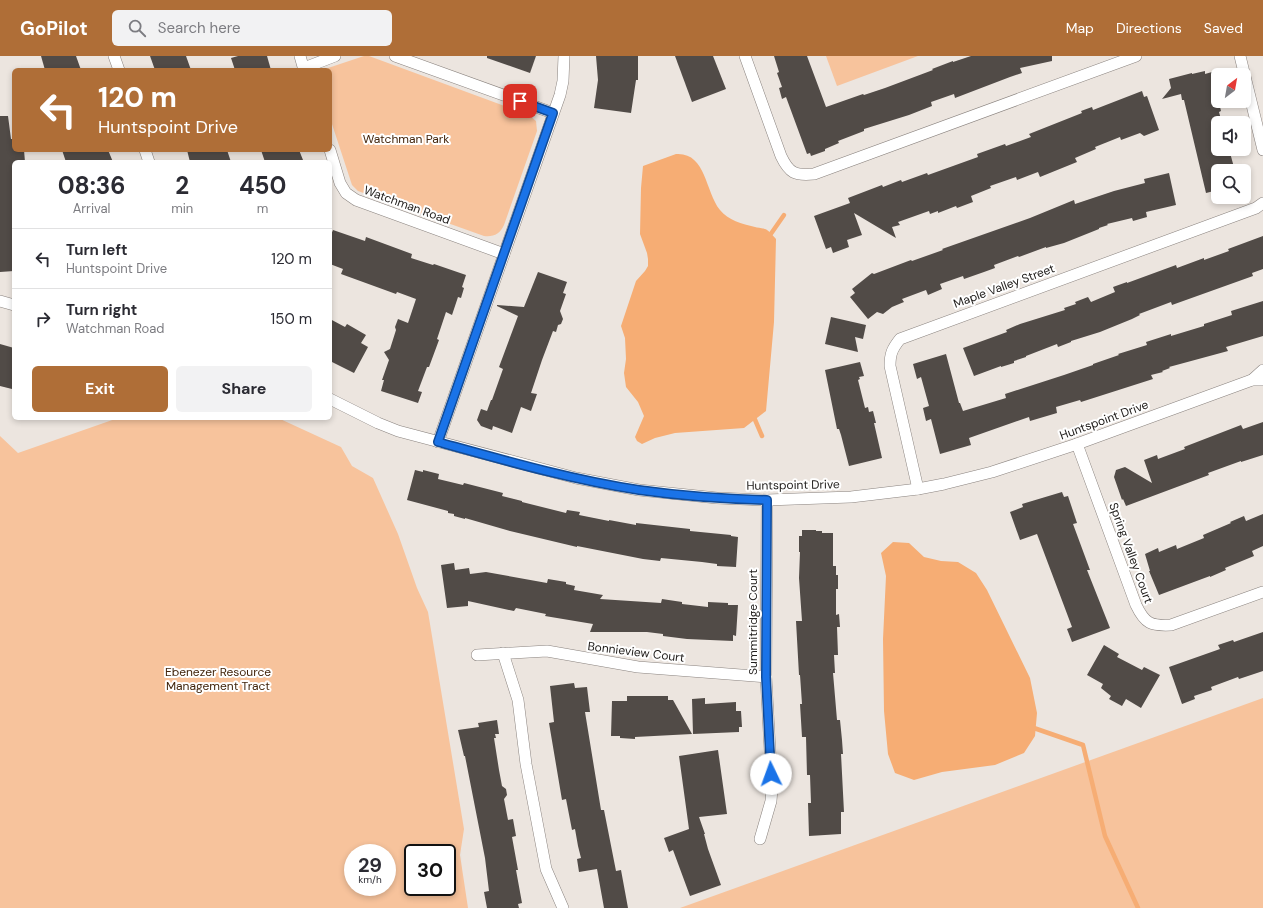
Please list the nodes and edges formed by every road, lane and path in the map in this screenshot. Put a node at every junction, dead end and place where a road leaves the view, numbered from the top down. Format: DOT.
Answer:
graph roads {
  1 [pos="114,56"];
  2 [pos="300,56"];
  3 [pos="335,56"];
  4 [pos="395,56"];
  5 [pos="564,56"];
  6 [pos="745,56"];
  7 [pos="1136,56"];
  8 [pos="1240,56"];
  9 [pos="118,68"];
  10 [pos="304,68"];
  11 [pos="306,68"];
  12 [pos="553,113"];
  13 [pos="1263,150"];
  14 [pos="331,152"];
  15 [pos="1263,203"];
  16 [pos="504,254"];
  17 [pos="0,301"];
  18 [pos="12,304"];
  19 [pos="1263,370"];
  20 [pos="1258,380"];
  21 [pos="332,400"];
  22 [pos="438,442"];
  23 [pos="1077,444"];
  24 [pos="918,489"];
  25 [pos="767,500"];
  26 [pos="1263,592"];
  27 [pos="503,653"];
  28 [pos="477,655"];
  29 [pos="766,677"];
  30 [pos="760,839"];
  31 [pos="563,908"];
  1 -- 9 [label="street"];
  2 -- 10 [label="street"];
  3 -- 11 [label="street"];
  4 -- 12 [label="street"];
  5 -- 12 [label="street"];
  6 -- 7 [label="street"];
  8 -- 13 [label="street"];
  12 -- 16 [label="street"];
  14 -- 16 [label="street, Watchman Road"];
  15 -- 24 [label="street, Maple Valley Street"];
  16 -- 22 [label="street"];
  17 -- 18 [label="street"];
  19 -- 20 [label="street, Huntspoint Drive"];
  20 -- 23 [label="street, Huntspoint Drive"];
  21 -- 22 [label="street, Huntspoint Drive"];
  22 -- 25 [label="street, Huntspoint Drive"];
  23 -- 24 [label="street, Huntspoint Drive"];
  23 -- 26 [label="street, Spring Valley Court"];
  24 -- 25 [label="street, Huntspoint Drive"];
  25 -- 29 [label="street, Summitridge Court"];
  27 -- 28 [label="street, Bonnieview Court"];
  27 -- 29 [label="street, Bonnieview Court"];
  27 -- 31 [label="street"];
  29 -- 30 [label="street, Summitridge Court"];
}
